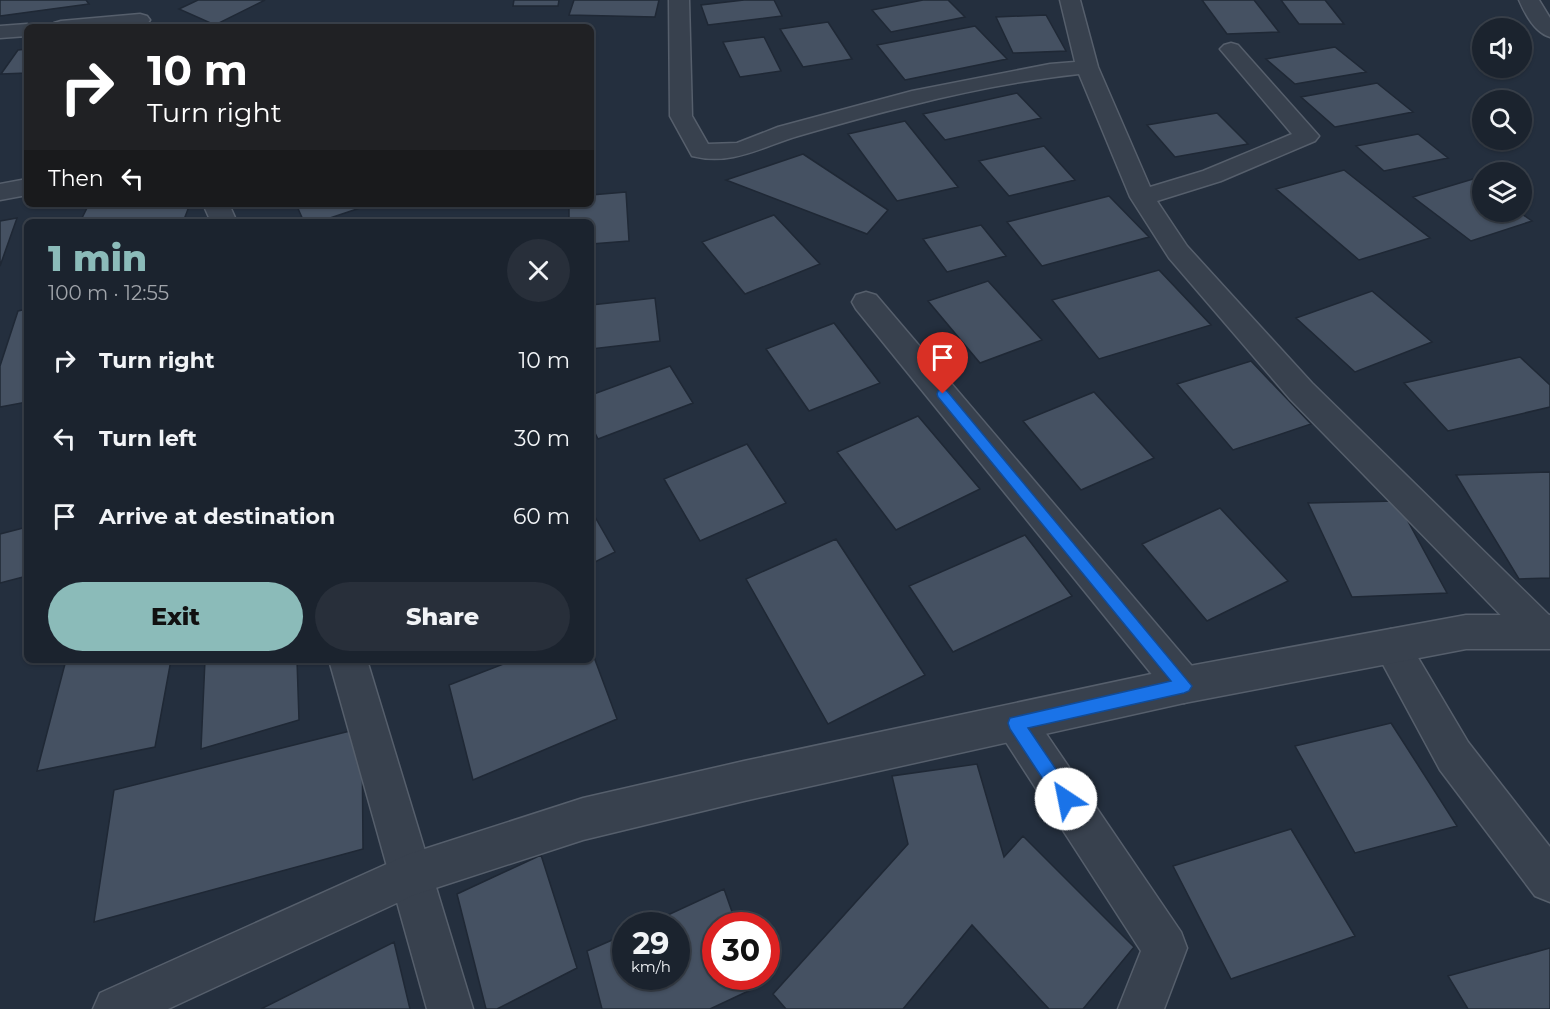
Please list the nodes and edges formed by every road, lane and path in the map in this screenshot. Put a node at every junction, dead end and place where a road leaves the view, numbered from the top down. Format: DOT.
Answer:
graph roads {
  1 [pos="128,0"];
  2 [pos="679,0"];
  3 [pos="1070,0"];
  4 [pos="1529,0"];
  5 [pos="142,24"];
  6 [pos="24,30"];
  7 [pos="0,32"];
  8 [pos="1550,32"];
  9 [pos="1231,49"];
  10 [pos="1087,67"];
  11 [pos="24,188"];
  12 [pos="0,192"];
  13 [pos="1142,197"];
  14 [pos="866,302"];
  15 [pos="1546,631"];
  16 [pos="1391,646"];
  17 [pos="349,663"];
  18 [pos="1184,686"];
  19 [pos="1016,723"];
  20 [pos="409,875"];
  21 [pos="1550,881"];
  22 [pos="116,1009"];
  23 [pos="450,1009"];
  24 [pos="1141,1009"];
  1 -- 5 [label="street"];
  2 -- 10 [label="street"];
  3 -- 10 [label="street"];
  4 -- 8 [label="street"];
  6 -- 7 [label="street"];
  9 -- 13 [label="street"];
  10 -- 13 [label="street"];
  11 -- 12 [label="street"];
  13 -- 15 [label="street"];
  14 -- 18 [label="street"];
  15 -- 16 [label="street"];
  16 -- 18 [label="street"];
  16 -- 21 [label="street"];
  17 -- 20 [label="street"];
  18 -- 19 [label="street"];
  19 -- 20 [label="street"];
  19 -- 24 [label="street"];
  20 -- 22 [label="street"];
  20 -- 23 [label="street"];
}
